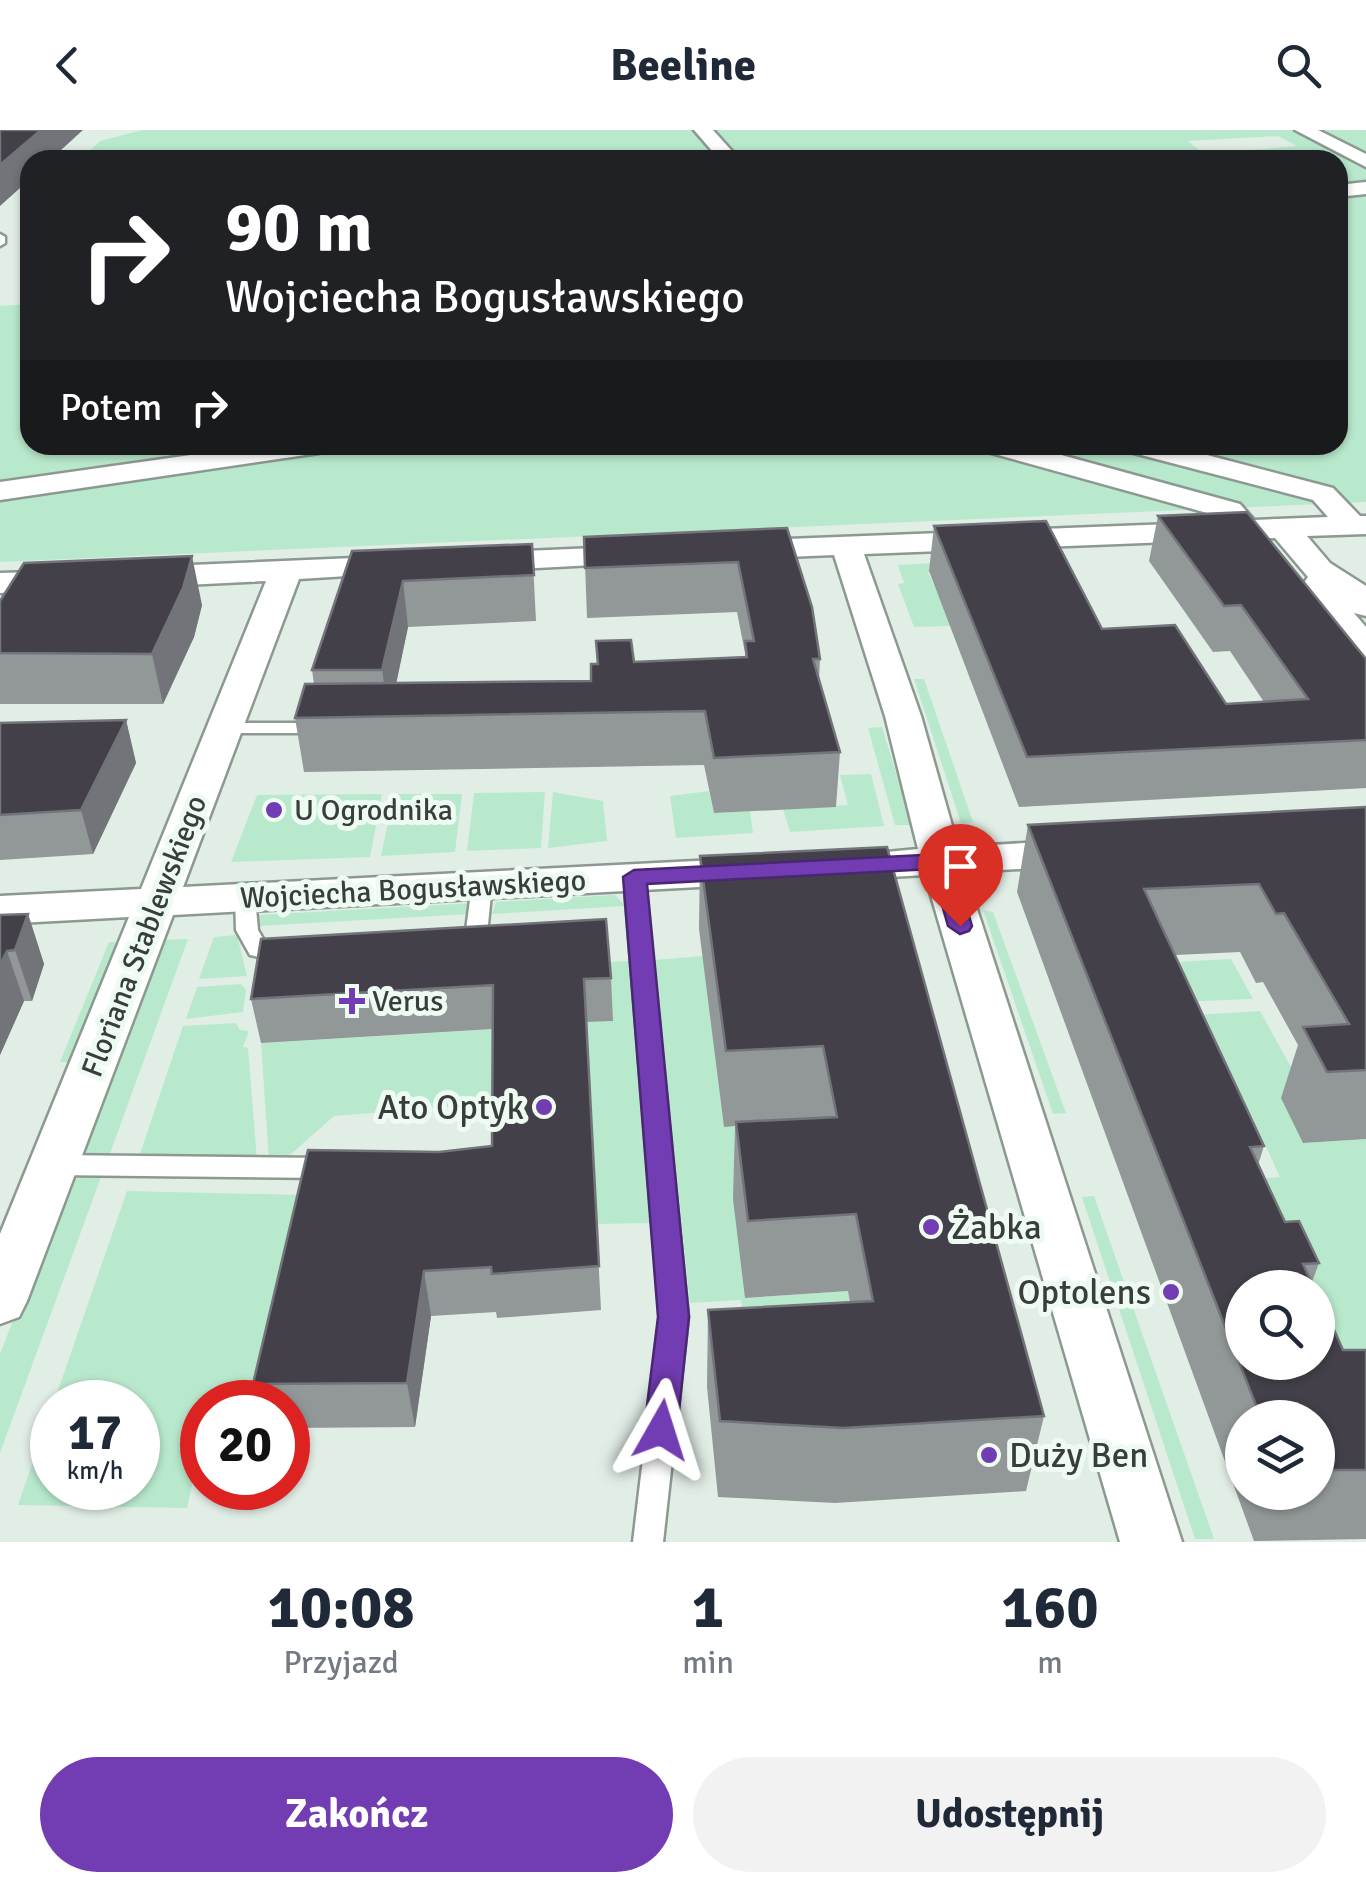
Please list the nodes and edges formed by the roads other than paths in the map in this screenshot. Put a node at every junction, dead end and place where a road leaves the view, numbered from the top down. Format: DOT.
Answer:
graph roads {
  1 [pos="703,130"];
  2 [pos="1306,131"];
  3 [pos="1366,137"];
  4 [pos="721,150"];
  5 [pos="1343,150"];
  6 [pos="249,455"];
  7 [pos="1030,455"];
  8 [pos="1174,455"];
  9 [pos="0,490"];
  10 [pos="1359,525"];
  11 [pos="1244,528"];
  12 [pos="1284,528"];
  13 [pos="846,546"];
  14 [pos="711,551"];
  15 [pos="672,553"];
  16 [pos="1320,570"];
  17 [pos="286,572"];
  18 [pos="0,584"];
  19 [pos="1366,606"];
  20 [pos="1366,649"];
  21 [pos="225,728"];
  22 [pos="337,728"];
  23 [pos="1107,851"];
  24 [pos="942,861"];
  25 [pos="634,877"];
  26 [pos="482,886"];
  27 [pos="244,898"];
  28 [pos="158,902"];
  29 [pos="0,910"];
  30 [pos="434,946"];
  31 [pos="303,955"];
  32 [pos="54,1165"];
  33 [pos="356,1166"];
  34 [pos="0,1301"];
  35 [pos="648,1542"];
  36 [pos="1151,1542"];
  1 -- 4 [label="street"];
  2 -- 3 [label="street"];
  2 -- 5 [label="street"];
  6 -- 9 [label="street"];
  7 -- 11 [label="street"];
  8 -- 10 [label="street"];
  10 -- 12 [label="street"];
  11 -- 12 [label="street"];
  11 -- 13 [label="street"];
  12 -- 16 [label="street"];
  13 -- 14 [label="street"];
  13 -- 24 [label="street"];
  15 -- 17 [label="street"];
  16 -- 19 [label="street"];
  16 -- 20 [label="street"];
  17 -- 18 [label="street"];
  17 -- 21 [label="street, Floriana Stablewskiego"];
  21 -- 22 [label="lane"];
  21 -- 28 [label="street, Floriana Stablewskiego"];
  23 -- 24 [label="street, Wojciecha Bogusławskiego"];
  24 -- 25 [label="street, Wojciecha Bogusławskiego"];
  24 -- 36 [label="street"];
  25 -- 26 [label="street, Wojciecha Bogusławskiego"];
  25 -- 35 [label="lane"];
  26 -- 27 [label="street, Wojciecha Bogusławskiego"];
  26 -- 30 [label="lane"];
  27 -- 28 [label="street, Wojciecha Bogusławskiego"];
  27 -- 31 [label="lane"];
  28 -- 29 [label="street, Wojciecha Bogusławskiego"];
  28 -- 32 [label="street, Floriana Stablewskiego"];
  32 -- 33 [label="lane"];
  32 -- 34 [label="street, Floriana Stablewskiego"];
}
